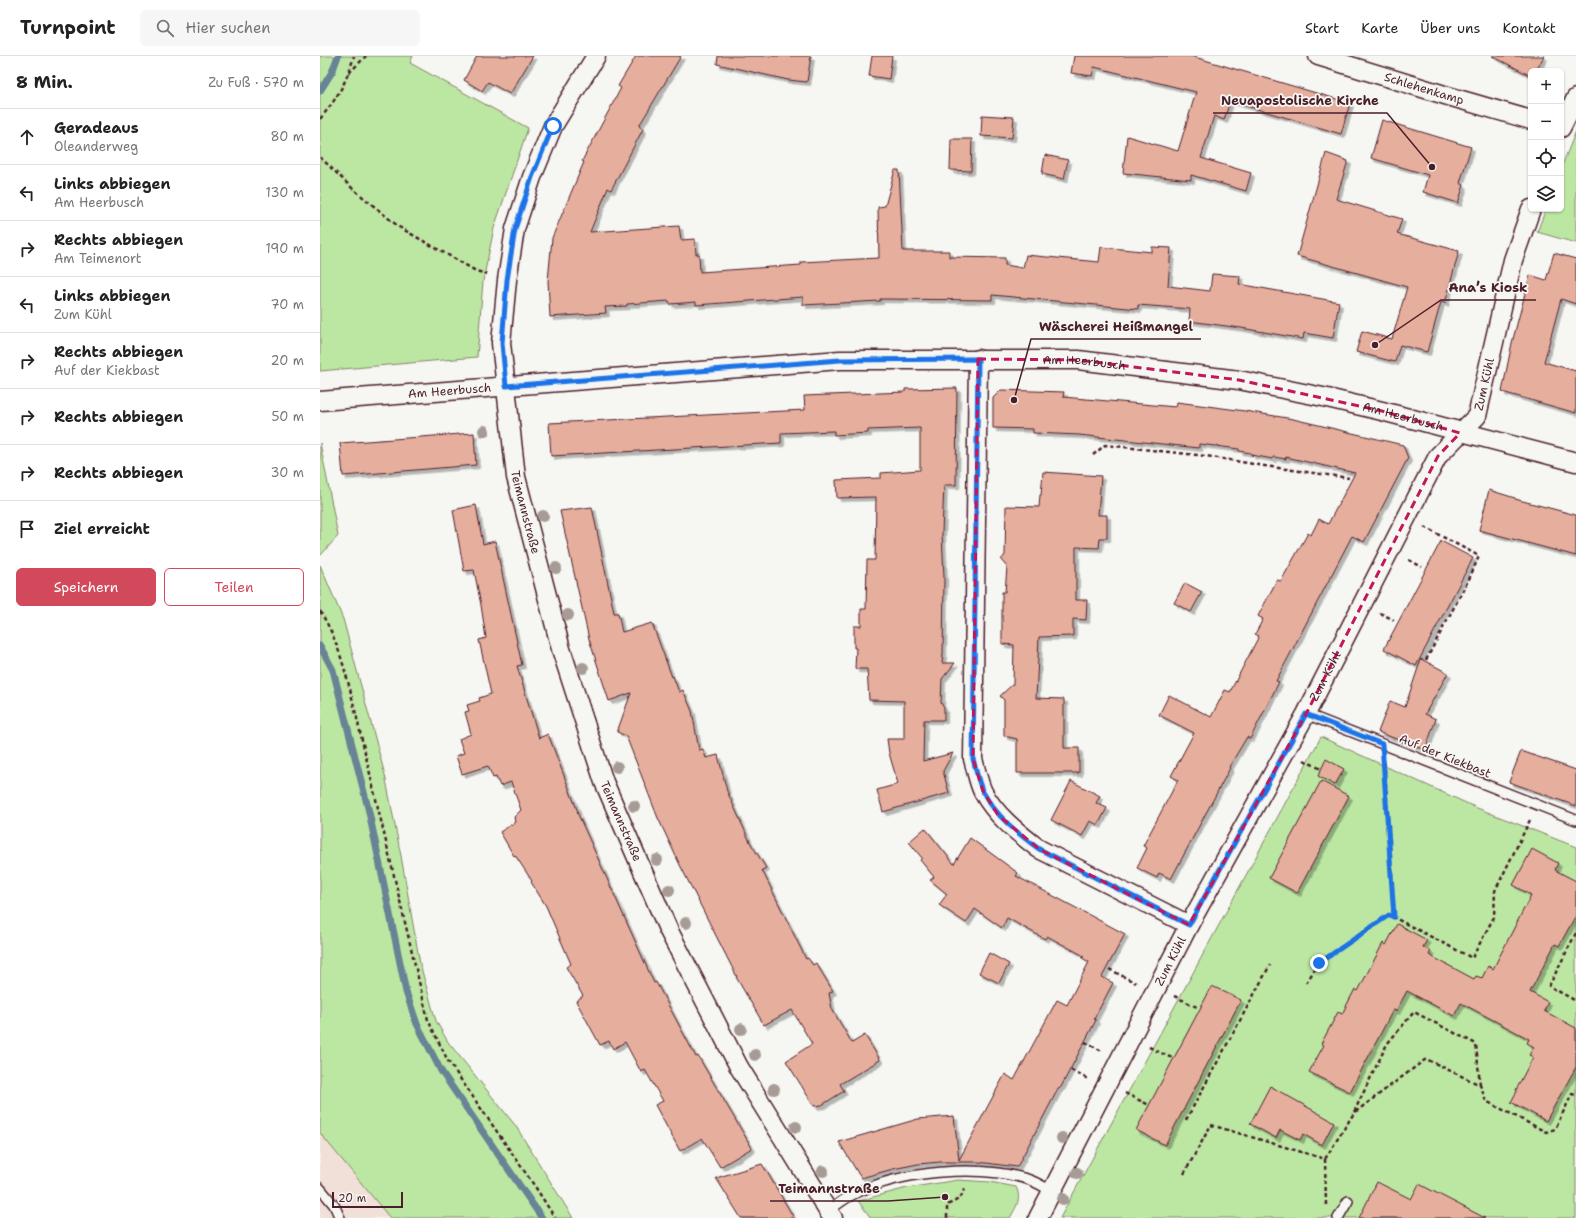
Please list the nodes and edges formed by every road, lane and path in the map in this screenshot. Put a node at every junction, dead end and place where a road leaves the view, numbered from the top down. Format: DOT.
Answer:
graph roads {
  1 [pos="354,56"];
  2 [pos="366,56"];
  3 [pos="596,56"];
  4 [pos="1318,56"];
  5 [pos="349,73"];
  6 [pos="1576,98"];
  7 [pos="320,119"];
  8 [pos="1528,119"];
  9 [pos="1564,122"];
  10 [pos="320,157"];
  11 [pos="1531,212"];
  12 [pos="507,280"];
  13 [pos="978,359"];
  14 [pos="506,386"];
  15 [pos="320,401"];
  16 [pos="1460,433"];
  17 [pos="1093,454"];
  18 [pos="1576,462"];
  19 [pos="1349,478"];
  20 [pos="1406,517"];
  21 [pos="320,611"];
  22 [pos="1426,660"];
  23 [pos="1306,714"];
  24 [pos="1382,744"];
  25 [pos="1537,805"];
  26 [pos="1576,820"];
  27 [pos="1394,917"];
  28 [pos="1189,925"];
  29 [pos="1576,933"];
  30 [pos="1270,965"];
  31 [pos="1109,969"];
  32 [pos="1306,983"];
  33 [pos="1155,992"];
  34 [pos="1576,1001"];
  35 [pos="1131,1038"];
  36 [pos="1174,1059"];
  37 [pos="1107,1085"];
  38 [pos="1480,1085"];
  39 [pos="1576,1095"];
  40 [pos="1149,1105"];
  41 [pos="1354,1113"];
  42 [pos="1186,1120"];
  43 [pos="1325,1159"];
  44 [pos="964,1171"];
  45 [pos="1184,1174"];
  46 [pos="320,1188"];
  47 [pos="1052,1191"];
  48 [pos="1348,1201"];
  49 [pos="1326,1211"];
  50 [pos="830,1215"];
  51 [pos="340,1218"];
  52 [pos="555,1218"];
  53 [pos="947,1218"];
  54 [pos="1038,1218"];
  55 [pos="1338,1218"];
  1 -- 5 [label="path"];
  2 -- 5 [label="path"];
  3 -- 12 [label="street, Teimannstraße"];
  4 -- 8 [label="street, Schlehenkamp"];
  5 -- 7 [label="path"];
  6 -- 9 [label="street"];
  10 -- 12 [label="path"];
  11 -- 16 [label="street, Zum Kühl"];
  12 -- 14 [label="street, Teimannstraße"];
  13 -- 14 [label="street, Am Heerbusch"];
  13 -- 16 [label="street, Am Heerbusch"];
  13 -- 28 [label="street"];
  14 -- 15 [label="street, Am Heerbusch"];
  14 -- 50 [label="street, Teimannstraße"];
  16 -- 18 [label="street, Am Heerbusch"];
  16 -- 20 [label="street, Zum Kühl"];
  17 -- 19 [label="path"];
  20 -- 22 [label="path"];
  20 -- 23 [label="street, Zum Kühl"];
  21 -- 52 [label="path"];
  23 -- 24 [label="lane, Auf der Kiekbast"];
  23 -- 28 [label="street, Zum Kühl"];
  24 -- 25 [label="lane, Auf der Kiekbast"];
  24 -- 27 [label="path"];
  25 -- 26 [label="lane, Auf der Kiekbast"];
  25 -- 27 [label="path"];
  27 -- 32 [label="path"];
  28 -- 33 [label="street, Zum Kühl"];
  29 -- 34 [label="path"];
  30 -- 42 [label="path"];
  31 -- 33 [label="path"];
  33 -- 35 [label="street, Zum Kühl"];
  35 -- 36 [label="path"];
  35 -- 37 [label="street, Zum Kühl"];
  37 -- 40 [label="path"];
  37 -- 47 [label="street, Zum Kühl"];
  38 -- 39 [label="path"];
  38 -- 41 [label="path"];
  38 -- 41 [label="path"];
  41 -- 43 [label="path"];
  43 -- 45 [label="path"];
  43 -- 49 [label="path"];
  44 -- 47 [label="lane"];
  44 -- 50 [label="lane"];
  44 -- 53 [label="path"];
  46 -- 51 [label="lane"];
  47 -- 54 [label="street, Zum Kühl"];
  48 -- 55 [label="lane"];
}
